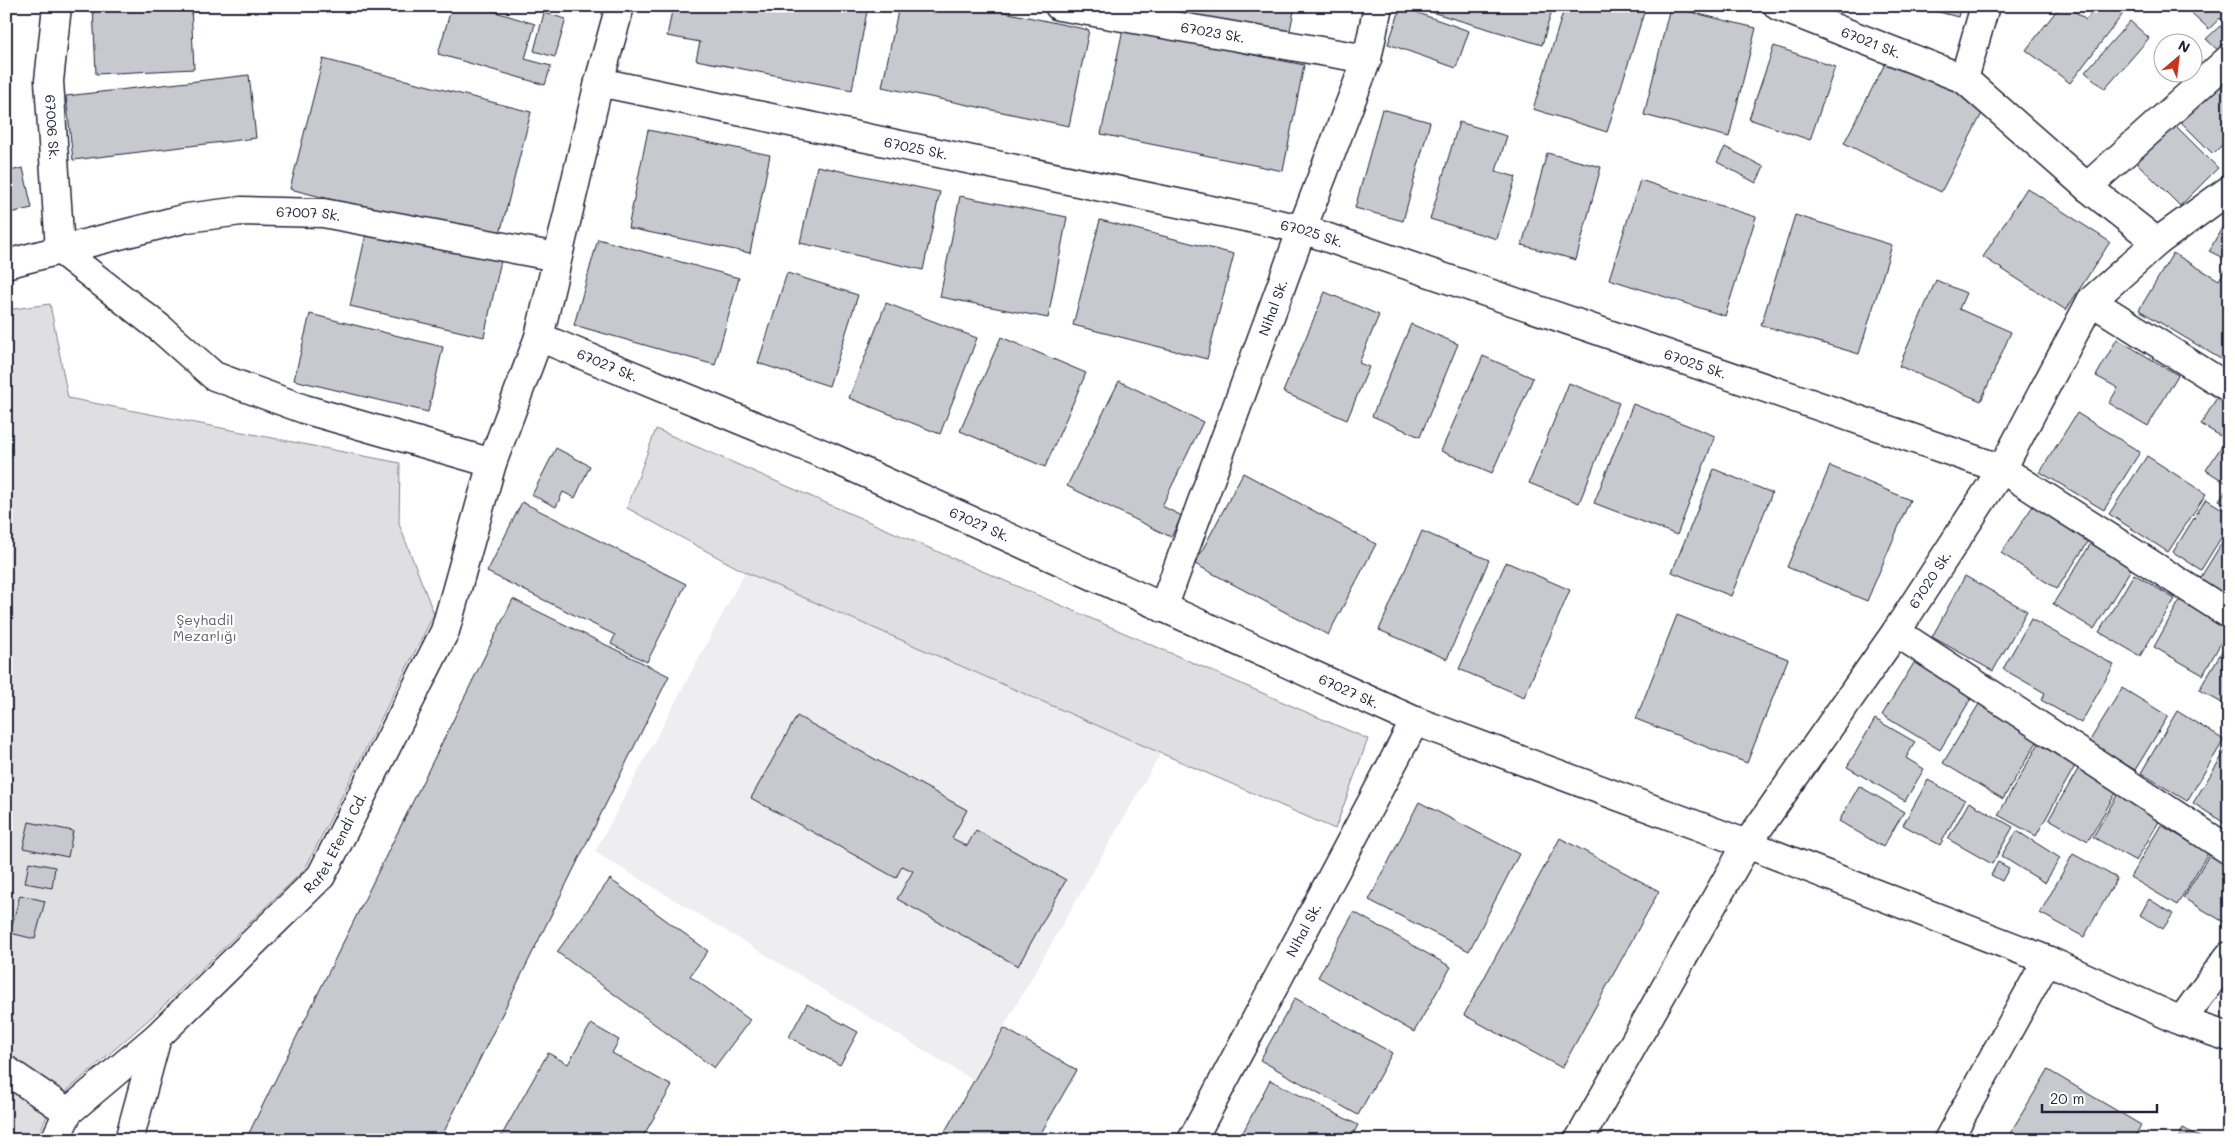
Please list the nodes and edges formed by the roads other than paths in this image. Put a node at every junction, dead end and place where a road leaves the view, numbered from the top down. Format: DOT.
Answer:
graph roads {
  1 [pos="57,6"];
  2 [pos="620,6"];
  3 [pos="1059,6"];
  4 [pos="1378,6"];
  5 [pos="1778,6"];
  6 [pos="1985,6"];
  7 [pos="1159,15"];
  8 [pos="1367,59"];
  9 [pos="2229,59"];
  10 [pos="1964,79"];
  11 [pos="599,82"];
  12 [pos="2087,187"];
  13 [pos="2229,190"];
  14 [pos="1302,229"];
  15 [pos="2157,242"];
  16 [pos="60,250"];
  17 [pos="557,257"];
  18 [pos="6,264"];
  19 [pos="2091,301"];
  20 [pos="539,337"];
  21 [pos="2229,388"];
  22 [pos="492,463"];
  23 [pos="2002,469"];
  24 [pos="1163,608"];
  25 [pos="2229,614"];
  26 [pos="1896,632"];
  27 [pos="1415,721"];
  28 [pos="1747,844"];
  29 [pos="2229,850"];
  30 [pos="2229,956"];
  31 [pos="2048,960"];
  32 [pos="2181,1022"];
  33 [pos="157,1037"];
  34 [pos="2229,1037"];
  35 [pos="6,1070"];
  36 [pos="68,1112"];
  37 [pos="55,1140"];
  38 [pos="129,1140"];
  39 [pos="1192,1140"];
  40 [pos="1579,1140"];
  41 [pos="1948,1140"];
  1 -- 16 [label="street, 67006 Sk."];
  2 -- 11 [label="street, Rafet Efendi Cd."];
  3 -- 7 [label="street, 67023 Sk."];
  4 -- 8 [label="street, Nihal Sk."];
  5 -- 10 [label="street, 67021 Sk."];
  6 -- 10 [label="street"];
  7 -- 8 [label="street, 67023 Sk."];
  8 -- 14 [label="street, Nihal Sk."];
  9 -- 12 [label="street"];
  10 -- 12 [label="street, 67021 Sk."];
  11 -- 14 [label="street, 67025 Sk."];
  11 -- 17 [label="street, Rafet Efendi Cd."];
  12 -- 15 [label="street, 67021 Sk."];
  13 -- 15 [label="street"];
  14 -- 23 [label="street, 67025 Sk."];
  14 -- 24 [label="street, Nihal Sk."];
  15 -- 19 [label="street"];
  16 -- 17 [label="street, 67007 Sk."];
  16 -- 18 [label="street, 67007 Sk."];
  16 -- 22 [label="street"];
  17 -- 20 [label="street, Rafet Efendi Cd."];
  19 -- 21 [label="street"];
  19 -- 23 [label="street, 67020 Sk."];
  20 -- 22 [label="street, Rafet Efendi Cd."];
  20 -- 24 [label="street, 67027 Sk."];
  22 -- 33 [label="street, Rafet Efendi Cd."];
  23 -- 25 [label="street, 67025 Sk."];
  23 -- 26 [label="street, 67020 Sk."];
  24 -- 27 [label="street, 67027 Sk."];
  26 -- 28 [label="street, 67020 Sk."];
  26 -- 29 [label="street"];
  27 -- 28 [label="street, 67027 Sk."];
  27 -- 39 [label="street, Nihal Sk."];
  28 -- 31 [label="street, 67027 Sk."];
  28 -- 40 [label="street, 67020 Sk."];
  30 -- 32 [label="street"];
  31 -- 32 [label="street, 67027 Sk."];
  31 -- 41 [label="street"];
  32 -- 34 [label="street, 67027 Sk."];
  33 -- 36 [label="street, Rafet Efendi Cd."];
  33 -- 38 [label="street"];
  35 -- 36 [label="street"];
  36 -- 37 [label="street, Rafet Efendi Cd."];
}
